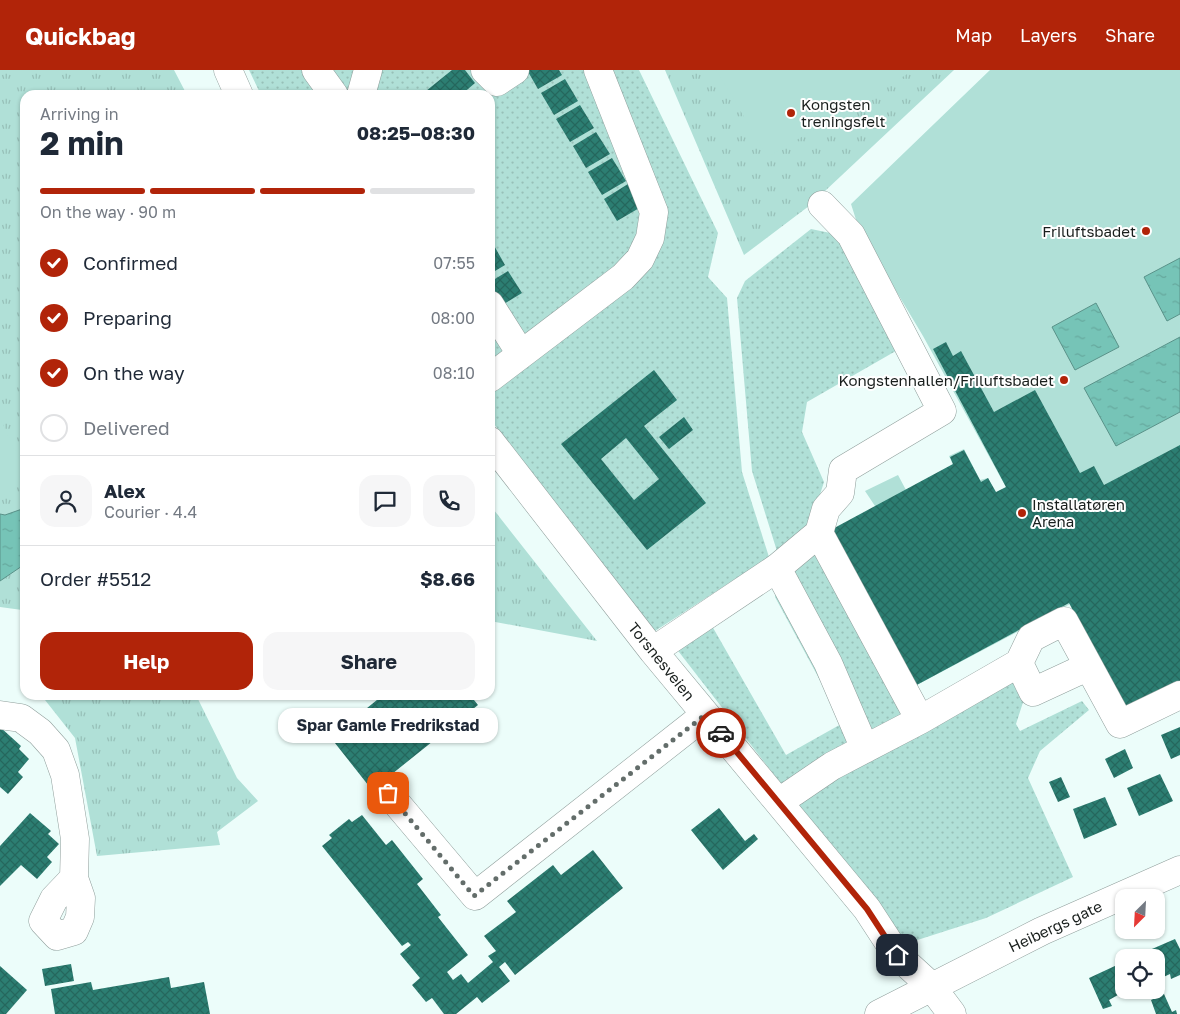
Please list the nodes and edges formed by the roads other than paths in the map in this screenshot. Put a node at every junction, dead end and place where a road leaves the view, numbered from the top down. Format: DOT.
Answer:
graph roads {
  1 [pos="228,70"];
  2 [pos="316,70"];
  3 [pos="368,70"];
  4 [pos="598,70"];
  5 [pos="237,90"];
  6 [pos="330,90"];
  7 [pos="362,90"];
  8 [pos="822,205"];
  9 [pos="495,313"];
  10 [pos="520,354"];
  11 [pos="495,374"];
  12 [pos="495,447"];
  13 [pos="819,533"];
  14 [pos="777,568"];
  15 [pos="653,651"];
  16 [pos="1018,662"];
  17 [pos="1087,667"];
  18 [pos="1180,695"];
  19 [pos="0,715"];
  20 [pos="705,715"];
  21 [pos="920,720"];
  22 [pos="865,749"];
  23 [pos="388,793"];
  24 [pos="779,802"];
  25 [pos="1180,870"];
  26 [pos="74,878"];
  27 [pos="931,986"];
  28 [pos="878,1014"];
  29 [pos="952,1014"];
  1 -- 5 [label="street"];
  2 -- 6 [label="street"];
  3 -- 7 [label="street"];
  4 -- 10 [label="street"];
  8 -- 13 [label="street"];
  9 -- 10 [label="street"];
  10 -- 11 [label="street"];
  12 -- 15 [label="street, Torsnesveien"];
  13 -- 14 [label="street"];
  13 -- 21 [label="street"];
  14 -- 15 [label="street"];
  14 -- 22 [label="street"];
  15 -- 20 [label="street, Torsnesveien"];
  16 -- 17 [label="street"];
  16 -- 17 [label="street"];
  16 -- 21 [label="street"];
  17 -- 18 [label="street"];
  19 -- 26 [label="street"];
  20 -- 23 [label="street"];
  20 -- 24 [label="street, Torsnesveien"];
  21 -- 22 [label="street"];
  22 -- 24 [label="street"];
  24 -- 27 [label="street, Torsnesveien"];
  25 -- 27 [label="street, Heibergs gate"];
  27 -- 28 [label="street, Heibergs gate"];
  27 -- 29 [label="street, Torsnesveien"];
}
